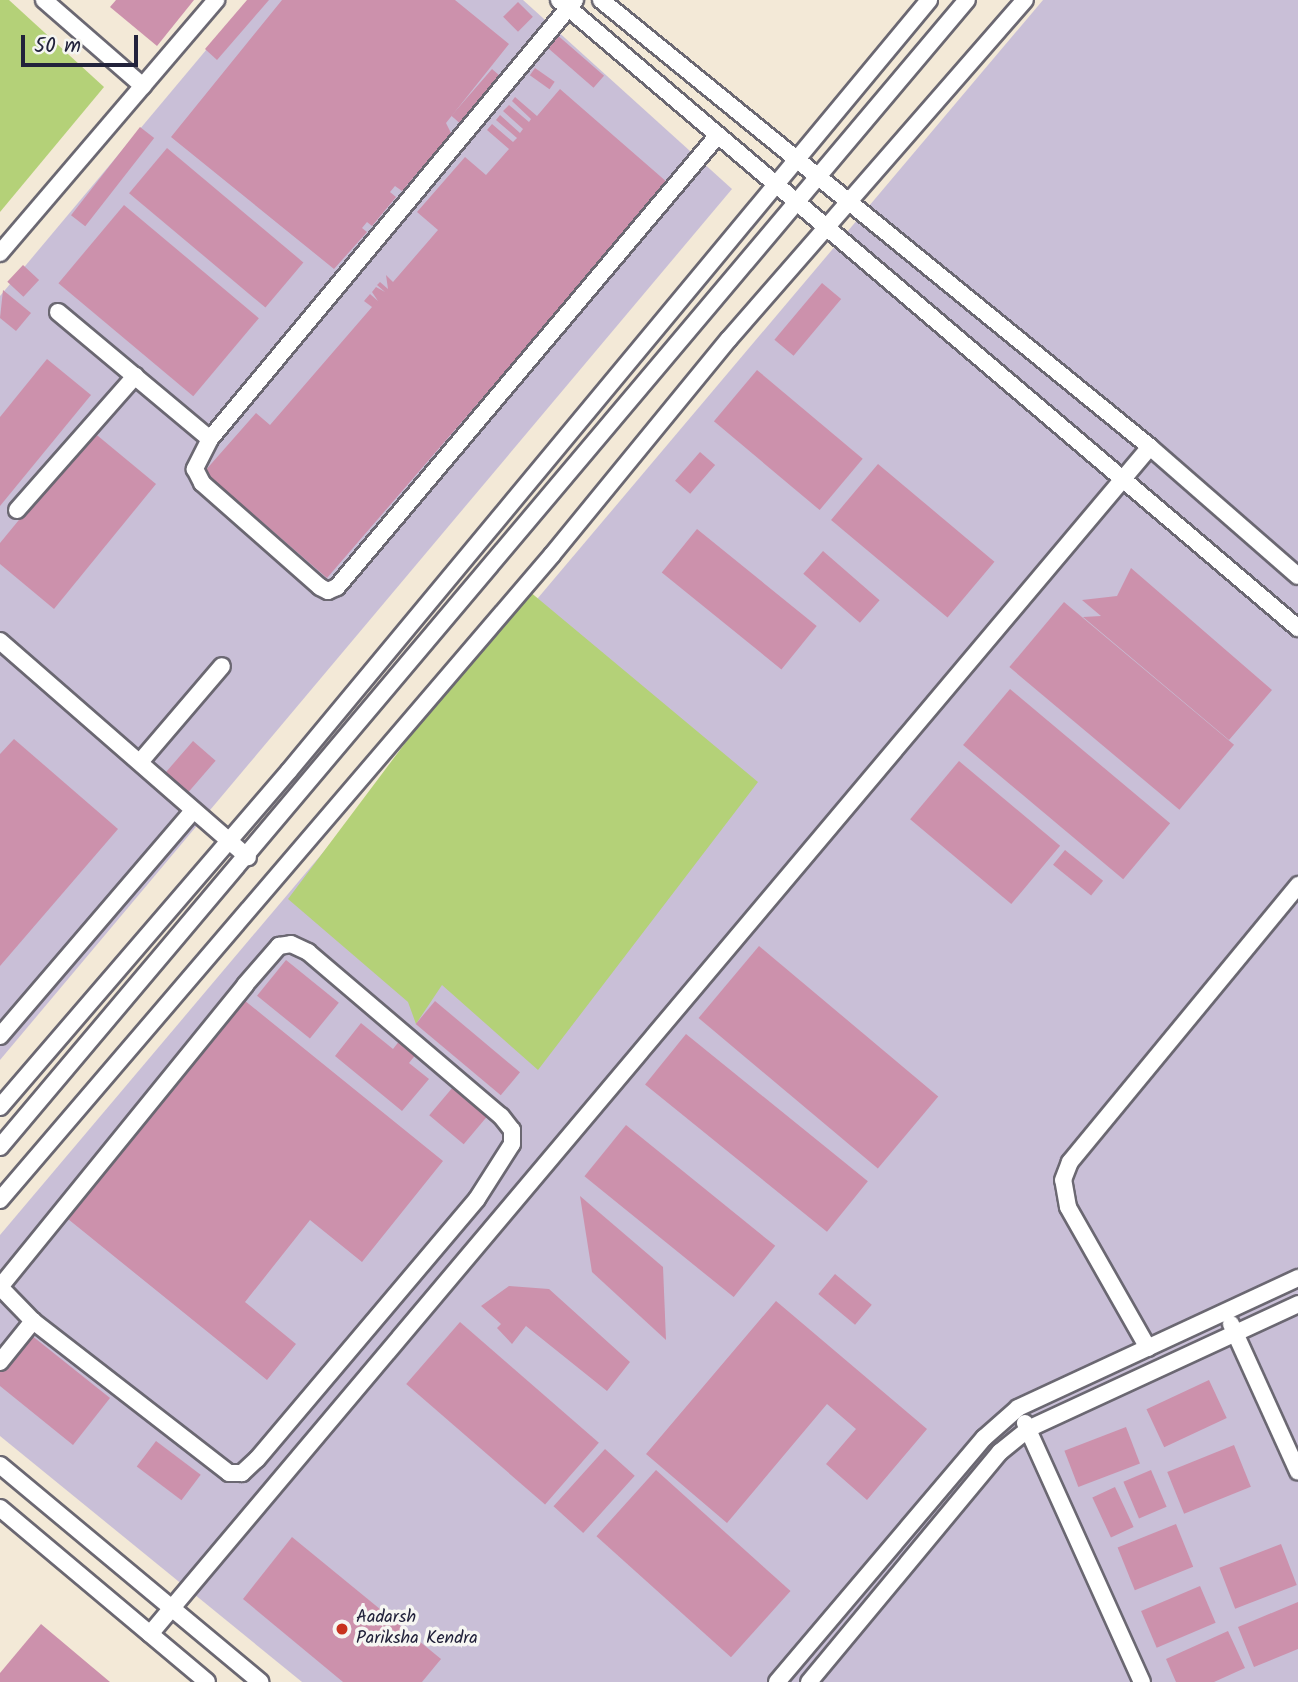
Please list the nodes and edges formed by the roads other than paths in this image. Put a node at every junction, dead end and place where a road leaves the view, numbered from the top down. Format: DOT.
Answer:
graph roads {
  1 [pos="44,0"];
  2 [pos="216,0"];
  3 [pos="601,0"];
  4 [pos="929,0"];
  5 [pos="967,0"];
  6 [pos="1025,0"];
  7 [pos="568,3"];
  8 [pos="143,86"];
  9 [pos="718,135"];
  10 [pos="794,159"];
  11 [pos="817,177"];
  12 [pos="776,184"];
  13 [pos="795,202"];
  14 [pos="851,204"];
  15 [pos="828,229"];
  16 [pos="0,253"];
  17 [pos="58,312"];
  18 [pos="135,376"];
  19 [pos="211,439"];
  20 [pos="1150,447"];
  21 [pos="1123,479"];
  22 [pos="17,510"];
  23 [pos="1298,576"];
  24 [pos="1298,628"];
  25 [pos="0,641"];
  26 [pos="222,666"];
  27 [pos="140,762"];
  28 [pos="192,812"];
  29 [pos="226,841"];
  30 [pos="248,857"];
  31 [pos="1298,885"];
  32 [pos="0,1036"];
  33 [pos="0,1107"];
  34 [pos="0,1147"];
  35 [pos="0,1200"];
  36 [pos="1298,1278"];
  37 [pos="1298,1304"];
  38 [pos="1226,1312"];
  39 [pos="33,1321"];
  40 [pos="1235,1332"];
  41 [pos="1147,1348"];
  42 [pos="0,1362"];
  43 [pos="1018,1408"];
  44 [pos="1028,1429"];
  45 [pos="0,1465"];
  46 [pos="1298,1472"];
  47 [pos="0,1508"];
  48 [pos="172,1609"];
  49 [pos="150,1634"];
  50 [pos="204,1681"];
  51 [pos="260,1682"];
  52 [pos="777,1682"];
  53 [pos="809,1682"];
  54 [pos="1142,1682"];
  1 -- 8 [label="street"];
  2 -- 8 [label="street"];
  3 -- 10 [label="street"];
  4 -- 10 [label="street"];
  5 -- 11 [label="street"];
  6 -- 14 [label="street"];
  7 -- 9 [label="street"];
  7 -- 19 [label="street"];
  8 -- 16 [label="street"];
  9 -- 12 [label="street"];
  9 -- 19 [label="street"];
  10 -- 11 [label="street"];
  10 -- 12 [label="street"];
  11 -- 13 [label="street"];
  11 -- 14 [label="street"];
  12 -- 13 [label="street"];
  12 -- 29 [label="street"];
  13 -- 15 [label="street"];
  13 -- 30 [label="street"];
  14 -- 15 [label="street"];
  14 -- 20 [label="street"];
  15 -- 21 [label="street"];
  15 -- 35 [label="street"];
  17 -- 18 [label="street"];
  18 -- 19 [label="street"];
  18 -- 22 [label="street"];
  20 -- 21 [label="street"];
  20 -- 23 [label="street"];
  21 -- 24 [label="street"];
  21 -- 48 [label="street"];
  25 -- 27 [label="street"];
  26 -- 27 [label="street"];
  27 -- 28 [label="street"];
  28 -- 29 [label="street"];
  28 -- 32 [label="street"];
  29 -- 30 [label="street"];
  29 -- 33 [label="street"];
  30 -- 34 [label="street"];
  31 -- 41 [label="street"];
  36 -- 38 [label="street"];
  37 -- 40 [label="street"];
  38 -- 40 [label="street"];
  38 -- 41 [label="street"];
  39 -- 39 [label="street"];
  39 -- 42 [label="street"];
  40 -- 44 [label="street"];
  40 -- 46 [label="street"];
  41 -- 43 [label="street"];
  43 -- 44 [label="street"];
  43 -- 52 [label="street"];
  44 -- 53 [label="street"];
  44 -- 54 [label="street"];
  45 -- 48 [label="street"];
  47 -- 49 [label="street"];
  48 -- 49 [label="street"];
  48 -- 51 [label="street"];
  49 -- 50 [label="street"];
}
